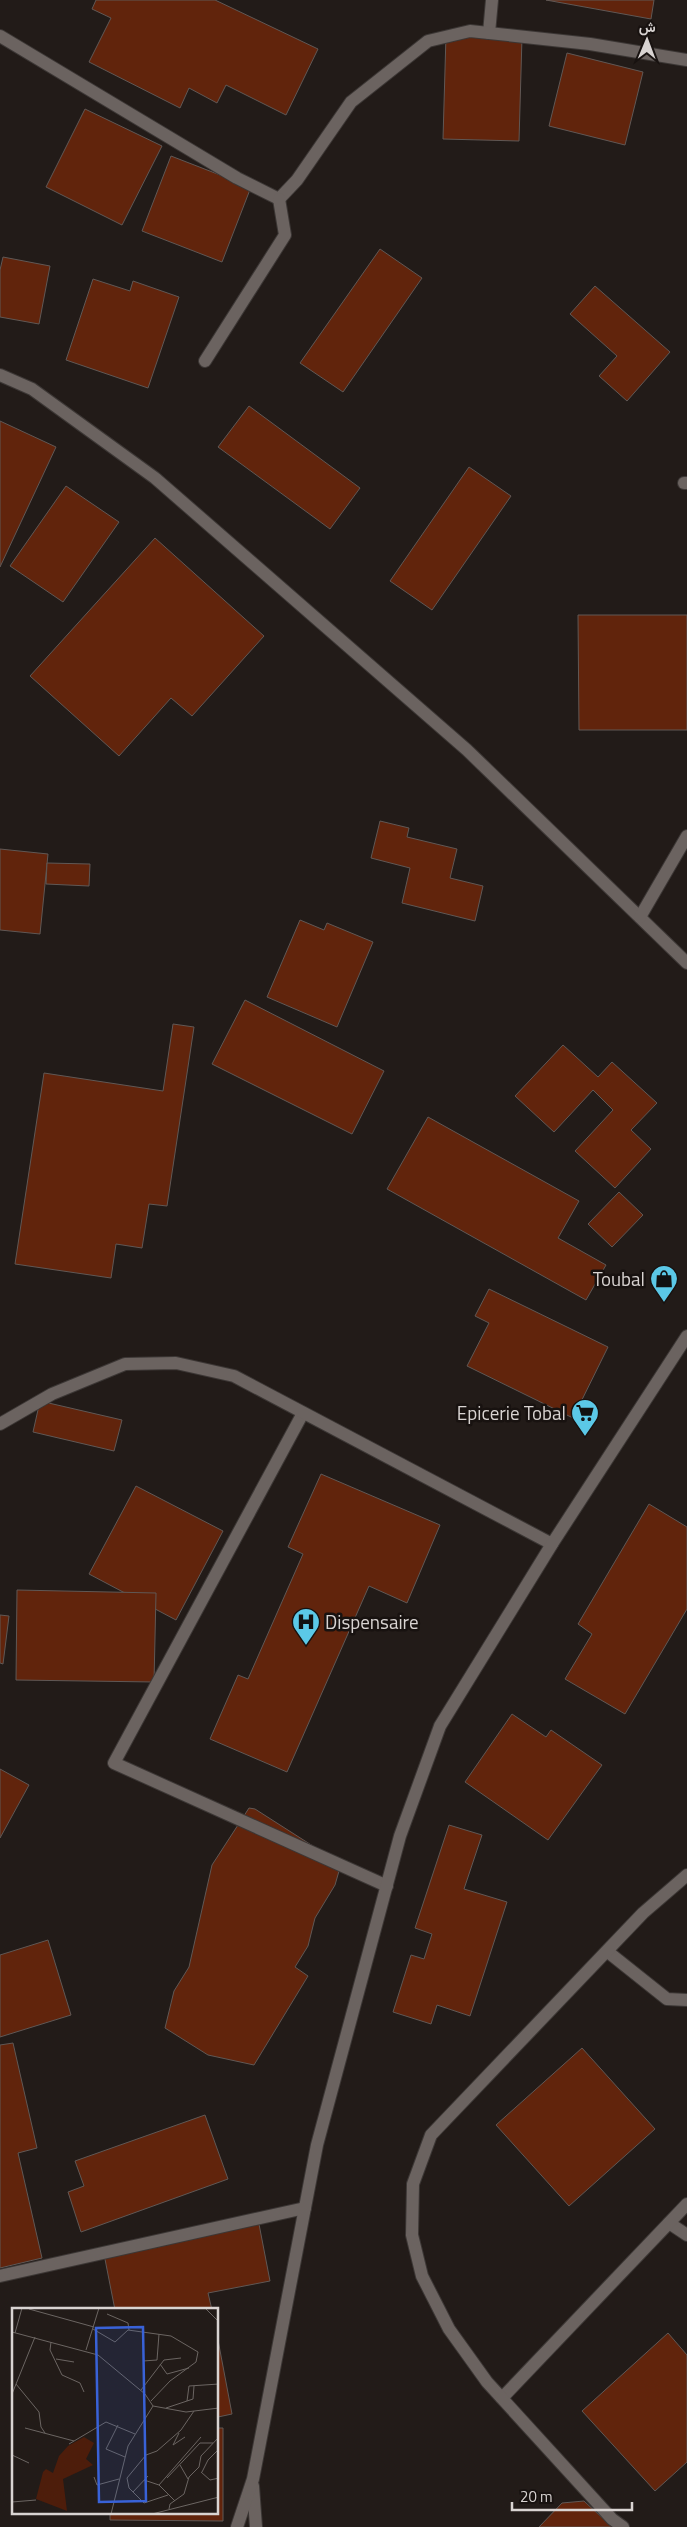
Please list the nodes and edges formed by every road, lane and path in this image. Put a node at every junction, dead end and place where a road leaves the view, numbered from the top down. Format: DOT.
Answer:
graph roads {
  1 [pos="492,0"];
  2 [pos="489,33"];
  3 [pos="0,36"];
  4 [pos="687,60"];
  5 [pos="279,199"];
  6 [pos="205,361"];
  7 [pos="0,375"];
  8 [pos="687,836"];
  9 [pos="640,917"];
  10 [pos="687,963"];
  11 [pos="687,1336"];
  12 [pos="303,1413"];
  13 [pos="0,1424"];
  14 [pos="552,1544"];
  15 [pos="687,1876"];
  16 [pos="387,1886"];
  17 [pos="608,1952"];
  18 [pos="687,2000"];
  19 [pos="687,2204"];
  20 [pos="305,2208"];
  21 [pos="669,2223"];
  22 [pos="687,2234"];
  23 [pos="0,2276"];
  24 [pos="502,2398"];
  25 [pos="253,2479"];
  26 [pos="237,2527"];
  27 [pos="256,2527"];
  28 [pos="623,2527"];
  1 -- 2 [label="street"];
  2 -- 4 [label="street"];
  2 -- 5 [label="street"];
  3 -- 5 [label="street"];
  5 -- 6 [label="street"];
  7 -- 9 [label="street"];
  8 -- 9 [label="street"];
  9 -- 10 [label="street"];
  11 -- 14 [label="street"];
  12 -- 13 [label="street"];
  12 -- 14 [label="street"];
  12 -- 16 [label="street"];
  14 -- 16 [label="street"];
  15 -- 17 [label="street"];
  16 -- 20 [label="street"];
  17 -- 18 [label="street"];
  17 -- 24 [label="street"];
  19 -- 21 [label="street"];
  20 -- 23 [label="street"];
  20 -- 25 [label="street"];
  21 -- 22 [label="street"];
  21 -- 24 [label="street"];
  24 -- 28 [label="street"];
  25 -- 26 [label="street"];
  25 -- 27 [label="street"];
}
